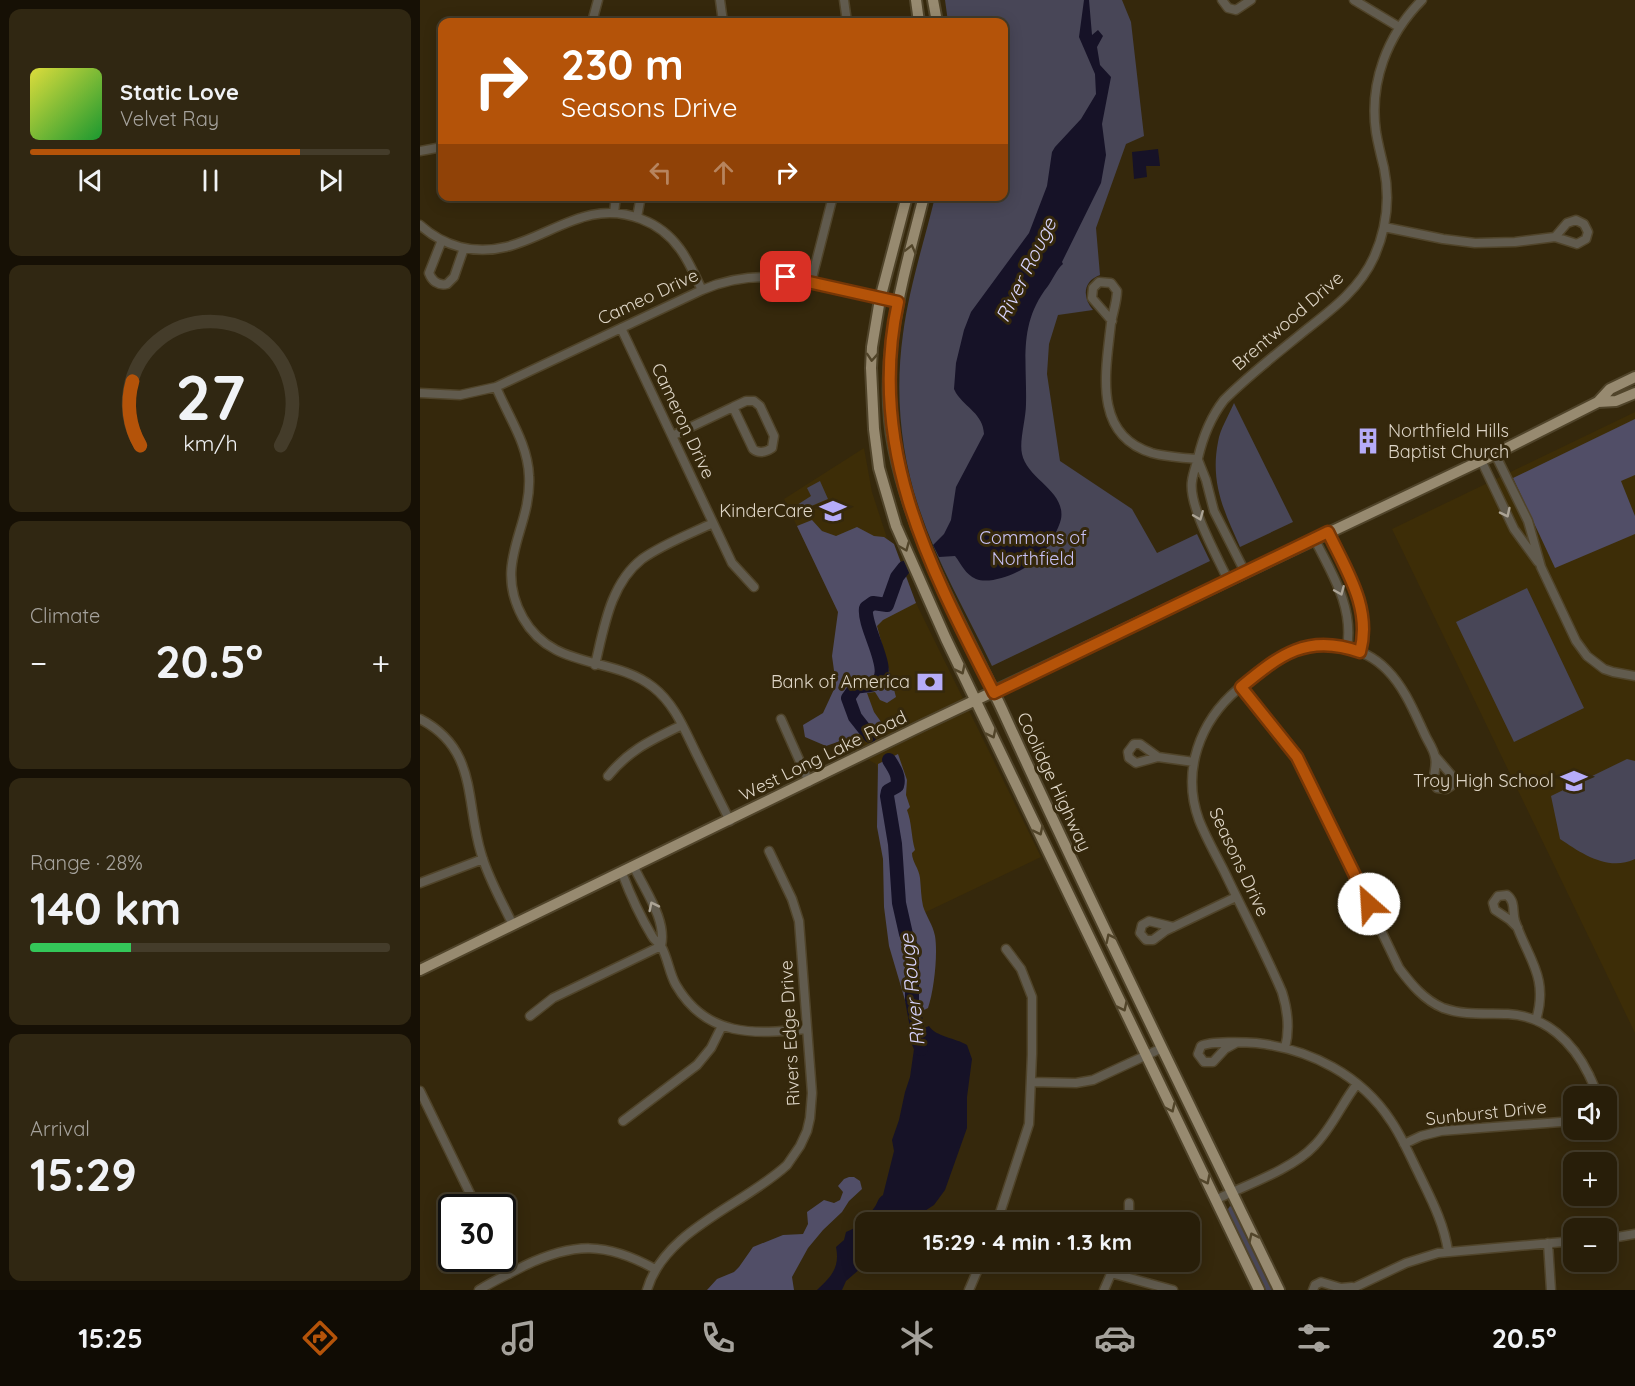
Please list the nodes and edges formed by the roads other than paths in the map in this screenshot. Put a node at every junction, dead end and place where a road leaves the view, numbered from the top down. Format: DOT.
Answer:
graph roads {
  1 [pos="598,0"];
  2 [pos="720,0"];
  3 [pos="844,0"];
  4 [pos="916,0"];
  5 [pos="933,0"];
  6 [pos="1222,0"];
  7 [pos="1251,0"];
  8 [pos="1354,0"];
  9 [pos="1422,0"];
  10 [pos="593,18"];
  11 [pos="722,18"];
  12 [pos="846,18"];
  13 [pos="918,18"];
  14 [pos="936,18"];
  15 [pos="1399,27"];
  16 [pos="438,148"];
  17 [pos="420,151"];
  18 [pos="615,201"];
  19 [pos="640,201"];
  20 [pos="832,201"];
  21 [pos="905,201"];
  22 [pos="923,201"];
  23 [pos="614,213"];
  24 [pos="637,217"];
  25 [pos="420,225"];
  26 [pos="1384,227"];
  27 [pos="1555,237"];
  28 [pos="442,240"];
  29 [pos="464,248"];
  30 [pos="811,282"];
  31 [pos="702,290"];
  32 [pos="880,299"];
  33 [pos="898,302"];
  34 [pos="1112,321"];
  35 [pos="621,328"];
  36 [pos="1635,377"];
  37 [pos="496,387"];
  38 [pos="420,393"];
  39 [pos="1635,393"];
  40 [pos="1599,402"];
  41 [pos="733,408"];
  42 [pos="672,436"];
  43 [pos="1495,454"];
  44 [pos="1198,459"];
  45 [pos="1481,460"];
  46 [pos="713,523"];
  47 [pos="1328,532"];
  48 [pos="1314,538"];
  49 [pos="1541,567"];
  50 [pos="1245,572"];
  51 [pos="936,574"];
  52 [pos="917,576"];
  53 [pos="1228,580"];
  54 [pos="754,587"];
  55 [pos="946,597"];
  56 [pos="928,600"];
  57 [pos="1347,648"];
  58 [pos="1360,652"];
  59 [pos="595,664"];
  60 [pos="1635,676"];
  61 [pos="1241,687"];
  62 [pos="994,693"];
  63 [pos="976,701"];
  64 [pos="782,718"];
  65 [pos="420,719"];
  66 [pos="682,725"];
  67 [pos="1158,756"];
  68 [pos="1435,756"];
  69 [pos="1194,762"];
  70 [pos="608,776"];
  71 [pos="1013,778"];
  72 [pos="809,782"];
  73 [pos="1035,782"];
  74 [pos="1026,804"];
  75 [pos="1046,804"];
  76 [pos="730,821"];
  77 [pos="769,851"];
  78 [pos="483,859"];
  79 [pos="634,867"];
  80 [pos="622,873"];
  81 [pos="420,883"];
  82 [pos="1236,897"];
  83 [pos="513,925"];
  84 [pos="1173,927"];
  85 [pos="1518,928"];
  86 [pos="661,946"];
  87 [pos="1006,949"];
  88 [pos="420,970"];
  89 [pos="530,1017"];
  90 [pos="1536,1020"];
  91 [pos="722,1026"];
  92 [pos="807,1029"];
  93 [pos="1236,1043"];
  94 [pos="1162,1048"];
  95 [pos="1285,1048"];
  96 [pos="1146,1055"];
  97 [pos="1031,1082"];
  98 [pos="1357,1084"];
  99 [pos="1593,1086"];
  100 [pos="420,1091"];
  101 [pos="623,1121"];
  102 [pos="1563,1122"];
  103 [pos="1404,1144"];
  104 [pos="1232,1192"];
  105 [pos="470,1194"];
  106 [pos="1215,1200"];
  107 [pos="1129,1203"];
  108 [pos="1000,1212"];
  109 [pos="1129,1212"];
  110 [pos="1635,1234"];
  111 [pos="1617,1237"];
  112 [pos="1563,1242"];
  113 [pos="1548,1243"];
  114 [pos="1448,1251"];
  115 [pos="655,1269"];
  116 [pos="977,1272"];
  117 [pos="1111,1273"];
  118 [pos="509,1274"];
  119 [pos="1358,1286"];
  120 [pos="479,1290"];
  121 [pos="647,1290"];
  122 [pos="969,1290"];
  123 [pos="1104,1290"];
  124 [pos="1173,1290"];
  125 [pos="1259,1290"];
  126 [pos="1279,1290"];
  127 [pos="1313,1290"];
  128 [pos="1349,1290"];
  129 [pos="1551,1290"];
  1 -- 10 [label="street"];
  2 -- 11 [label="street"];
  3 -- 12 [label="street"];
  4 -- 13 [label="main road"];
  5 -- 14 [label="main road"];
  6 -- 7 [label="street"];
  8 -- 15 [label="street"];
  9 -- 15 [label="street, Brentwood Drive"];
  15 -- 26 [label="street, Brentwood Drive"];
  16 -- 17 [label="street"];
  18 -- 23 [label="street"];
  19 -- 24 [label="street"];
  20 -- 30 [label="street"];
  21 -- 32 [label="main road, Coolidge Highway"];
  33 -- 22 [label="main road, Coolidge Highway, one-way"];
  23 -- 24 [label="street"];
  23 -- 29 [label="street"];
  24 -- 31 [label="street"];
  25 -- 28 [label="street"];
  26 -- 27 [label="street"];
  26 -- 44 [label="street, Brentwood Drive"];
  28 -- 29 [label="street"];
  28 -- 29 [label="street"];
  30 -- 31 [label="street, Cameo Drive"];
  30 -- 32 [label="street, Cameo Drive"];
  31 -- 35 [label="street, Cameo Drive"];
  32 -- 33 [label="street, Cameo Drive"];
  32 -- 52 [label="main road, Coolidge Highway, one-way"];
  33 -- 51 [label="main road, Coolidge Highway"];
  34 -- 44 [label="street"];
  35 -- 37 [label="street, Cameo Drive"];
  35 -- 42 [label="street, Cameron Drive"];
  36 -- 40 [label="main road, West Long Lake Road"];
  37 -- 38 [label="street, Cameo Drive"];
  37 -- 59 [label="street"];
  39 -- 40 [label="main road, West Long Lake Road"];
  40 -- 43 [label="main road, West Long Lake Road"];
  41 -- 41 [label="street"];
  41 -- 42 [label="street"];
  42 -- 46 [label="street, Cameron Drive"];
  43 -- 45 [label="main road, West Long Lake Road"];
  43 -- 49 [label="street"];
  44 -- 50 [label="street"];
  44 -- 53 [label="street, Brentwood Drive, one-way"];
  45 -- 47 [label="main road, West Long Lake Road"];
  45 -- 49 [label="street, one-way"];
  46 -- 54 [label="street, Cameron Drive"];
  46 -- 59 [label="street"];
  47 -- 48 [label="main road, West Long Lake Road"];
  47 -- 58 [label="street"];
  48 -- 50 [label="main road, West Long Lake Road"];
  48 -- 57 [label="street, one-way"];
  49 -- 60 [label="street"];
  50 -- 53 [label="main road, West Long Lake Road"];
  51 -- 52 [label="main road"];
  51 -- 55 [label="main road, Coolidge Highway"];
  52 -- 56 [label="main road, Coolidge Highway"];
  53 -- 62 [label="main road, West Long Lake Road"];
  55 -- 56 [label="main road"];
  55 -- 62 [label="main road, Coolidge Highway"];
  56 -- 63 [label="main road, Coolidge Highway, one-way"];
  57 -- 58 [label="street, Seasons Drive"];
  57 -- 61 [label="street, Seasons Drive"];
  58 -- 68 [label="street, Seasons Drive"];
  59 -- 66 [label="street"];
  61 -- 69 [label="street, Seasons Drive"];
  61 -- 90 [label="street"];
  62 -- 63 [label="main road, West Long Lake Road"];
  62 -- 73 [label="main road, Coolidge Highway"];
  63 -- 71 [label="main road, Coolidge Highway, one-way"];
  63 -- 72 [label="main road, West Long Lake Road"];
  64 -- 72 [label="street"];
  65 -- 78 [label="street"];
  66 -- 70 [label="street"];
  66 -- 76 [label="street"];
  67 -- 69 [label="street"];
  69 -- 82 [label="street, Seasons Drive"];
  71 -- 73 [label="main road"];
  71 -- 74 [label="main road, Coolidge Highway"];
  72 -- 76 [label="main road, West Long Lake Road"];
  73 -- 75 [label="main road, Coolidge Highway"];
  74 -- 75 [label="main road"];
  74 -- 96 [label="main road, Coolidge Highway, one-way"];
  94 -- 75 [label="main road, Coolidge Highway, one-way"];
  76 -- 79 [label="main road, West Long Lake Road"];
  77 -- 92 [label="street, Rivers Edge Drive"];
  78 -- 81 [label="street"];
  78 -- 83 [label="street"];
  79 -- 80 [label="main road, West Long Lake Road"];
  86 -- 79 [label="street, one-way"];
  80 -- 83 [label="main road, West Long Lake Road"];
  80 -- 86 [label="street"];
  82 -- 84 [label="street"];
  82 -- 95 [label="street, Seasons Drive"];
  83 -- 88 [label="main road, West Long Lake Road"];
  85 -- 90 [label="street"];
  86 -- 89 [label="street"];
  86 -- 91 [label="street"];
  87 -- 97 [label="street"];
  90 -- 99 [label="street"];
  91 -- 92 [label="street"];
  91 -- 101 [label="street"];
  92 -- 115 [label="street, Rivers Edge Drive"];
  93 -- 95 [label="street"];
  94 -- 96 [label="street"];
  94 -- 104 [label="main road, Coolidge Highway"];
  95 -- 98 [label="street"];
  96 -- 97 [label="street"];
  96 -- 106 [label="main road, Coolidge Highway, one-way"];
  97 -- 108 [label="street"];
  98 -- 103 [label="street"];
  98 -- 104 [label="street"];
  100 -- 105 [label="street"];
  102 -- 103 [label="street, Sunburst Drive"];
  103 -- 114 [label="street"];
  104 -- 106 [label="street"];
  126 -- 104 [label="main road, Coolidge Highway, one-way"];
  106 -- 125 [label="main road, Coolidge Highway"];
  107 -- 109 [label="street"];
  110 -- 111 [label="street"];
  112 -- 113 [label="street"];
  113 -- 114 [label="street"];
  113 -- 129 [label="street"];
  114 -- 119 [label="street"];
  115 -- 118 [label="street"];
  115 -- 121 [label="street, Rivers Edge Drive"];
  116 -- 122 [label="street"];
  117 -- 123 [label="street"];
  117 -- 124 [label="street"];
  118 -- 120 [label="street"];
  119 -- 127 [label="street"];
  119 -- 128 [label="street"];
}
